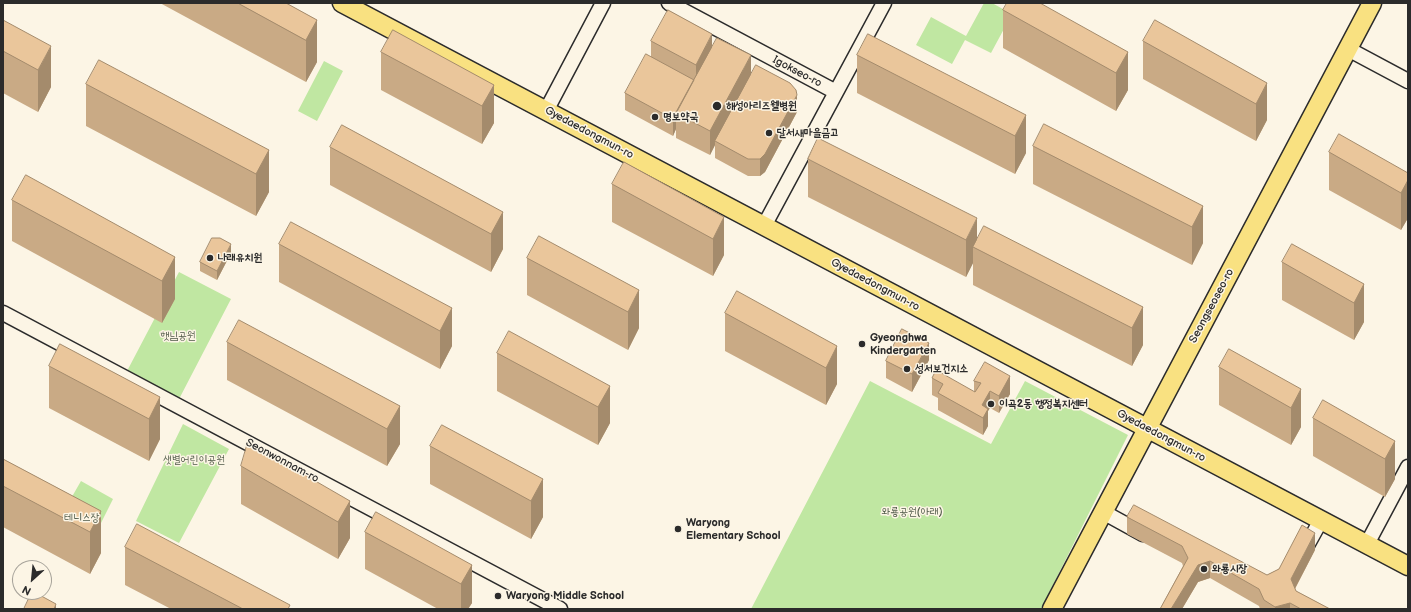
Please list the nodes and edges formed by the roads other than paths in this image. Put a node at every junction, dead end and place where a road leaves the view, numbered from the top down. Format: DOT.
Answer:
graph roads {
  1 [pos="342,3"];
  2 [pos="603,3"];
  3 [pos="669,3"];
  4 [pos="884,3"];
  5 [pos="1372,3"];
  6 [pos="1348,49"];
  7 [pos="1408,81"];
  8 [pos="836,92"];
  9 [pos="546,111"];
  10 [pos="764,226"];
  11 [pos="3,313"];
  12 [pos="1147,429"];
  13 [pos="1408,468"];
  14 [pos="1103,512"];
  15 [pos="1321,520"];
  16 [pos="1158,541"];
  17 [pos="1367,544"];
  18 [pos="1298,562"];
  19 [pos="1408,566"];
  20 [pos="560,609"];
  21 [pos="1052,609"];
  1 -- 9 [label="main road, Gyedaedongmun-ro"];
  2 -- 9 [label="street"];
  3 -- 8 [label="street, Igokseo-ro"];
  4 -- 8 [label="street"];
  5 -- 6 [label="main road, Seongseoseo-ro"];
  6 -- 7 [label="street"];
  6 -- 12 [label="main road, Seongseoseo-ro"];
  8 -- 10 [label="street"];
  9 -- 10 [label="main road, Gyedaedongmun-ro"];
  10 -- 12 [label="main road, Gyedaedongmun-ro"];
  11 -- 20 [label="street, Seonwonnam-ro"];
  12 -- 14 [label="main road, Seongseoseo-ro"];
  12 -- 15 [label="main road, Gyedaedongmun-ro"];
  13 -- 17 [label="street"];
  14 -- 16 [label="street"];
  14 -- 21 [label="main road, Seongseoseo-ro"];
  15 -- 17 [label="main road, Gyedaedongmun-ro"];
  15 -- 18 [label="street"];
  17 -- 19 [label="main road, Gyedaedongmun-ro"];
}
